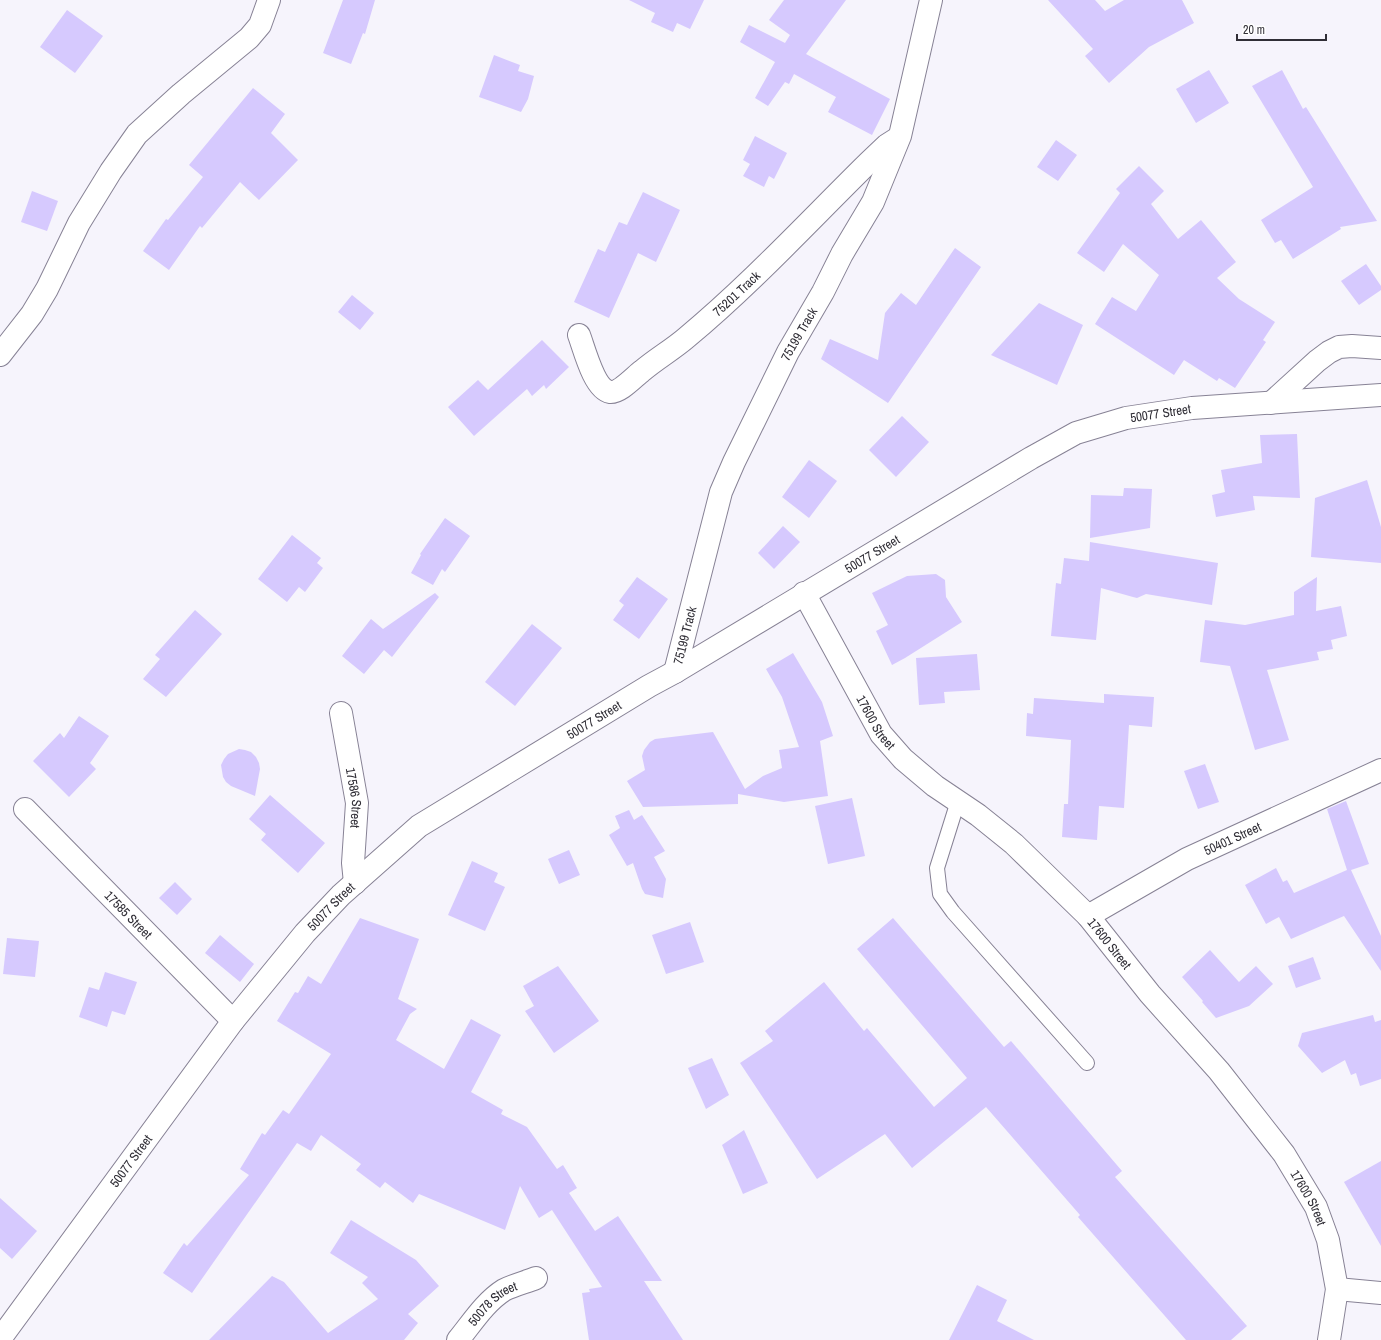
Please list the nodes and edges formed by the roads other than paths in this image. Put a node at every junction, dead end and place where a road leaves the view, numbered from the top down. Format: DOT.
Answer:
graph roads {
  1 [pos="269,0"];
  2 [pos="931,0"];
  3 [pos="900,136"];
  4 [pos="579,335"];
  5 [pos="1381,348"];
  6 [pos="0,355"];
  7 [pos="1380,392"];
  8 [pos="1271,403"];
  9 [pos="804,593"];
  10 [pos="675,672"];
  11 [pos="341,713"];
  12 [pos="1381,770"];
  13 [pos="958,801"];
  14 [pos="25,808"];
  15 [pos="355,883"];
  16 [pos="1088,916"];
  17 [pos="232,1021"];
  18 [pos="1087,1063"];
  19 [pos="536,1278"];
  20 [pos="1336,1289"];
  21 [pos="1381,1293"];
  22 [pos="0,1339"];
  23 [pos="458,1340"];
  24 [pos="1329,1340"];
  1 -- 6 [label="street"];
  2 -- 3 [label="street, 75199 Track"];
  3 -- 4 [label="street, 75201 Track"];
  3 -- 10 [label="street, 75199 Track"];
  5 -- 8 [label="street"];
  7 -- 8 [label="street, 50077 Street"];
  8 -- 9 [label="street, 50077 Street"];
  9 -- 10 [label="street, 50077 Street"];
  9 -- 13 [label="street, 17600 Street"];
  10 -- 15 [label="street, 50077 Street"];
  11 -- 15 [label="street, 17586 Street"];
  12 -- 16 [label="street, 50401 Street"];
  13 -- 16 [label="street, 17600 Street"];
  13 -- 18 [label="lane"];
  14 -- 17 [label="street, 17585 Street"];
  15 -- 17 [label="street, 50077 Street"];
  16 -- 20 [label="street, 17600 Street"];
  17 -- 22 [label="street, 50077 Street"];
  19 -- 23 [label="street, 50078 Street"];
  20 -- 21 [label="street"];
  20 -- 24 [label="street, 17600 Street"];
}
